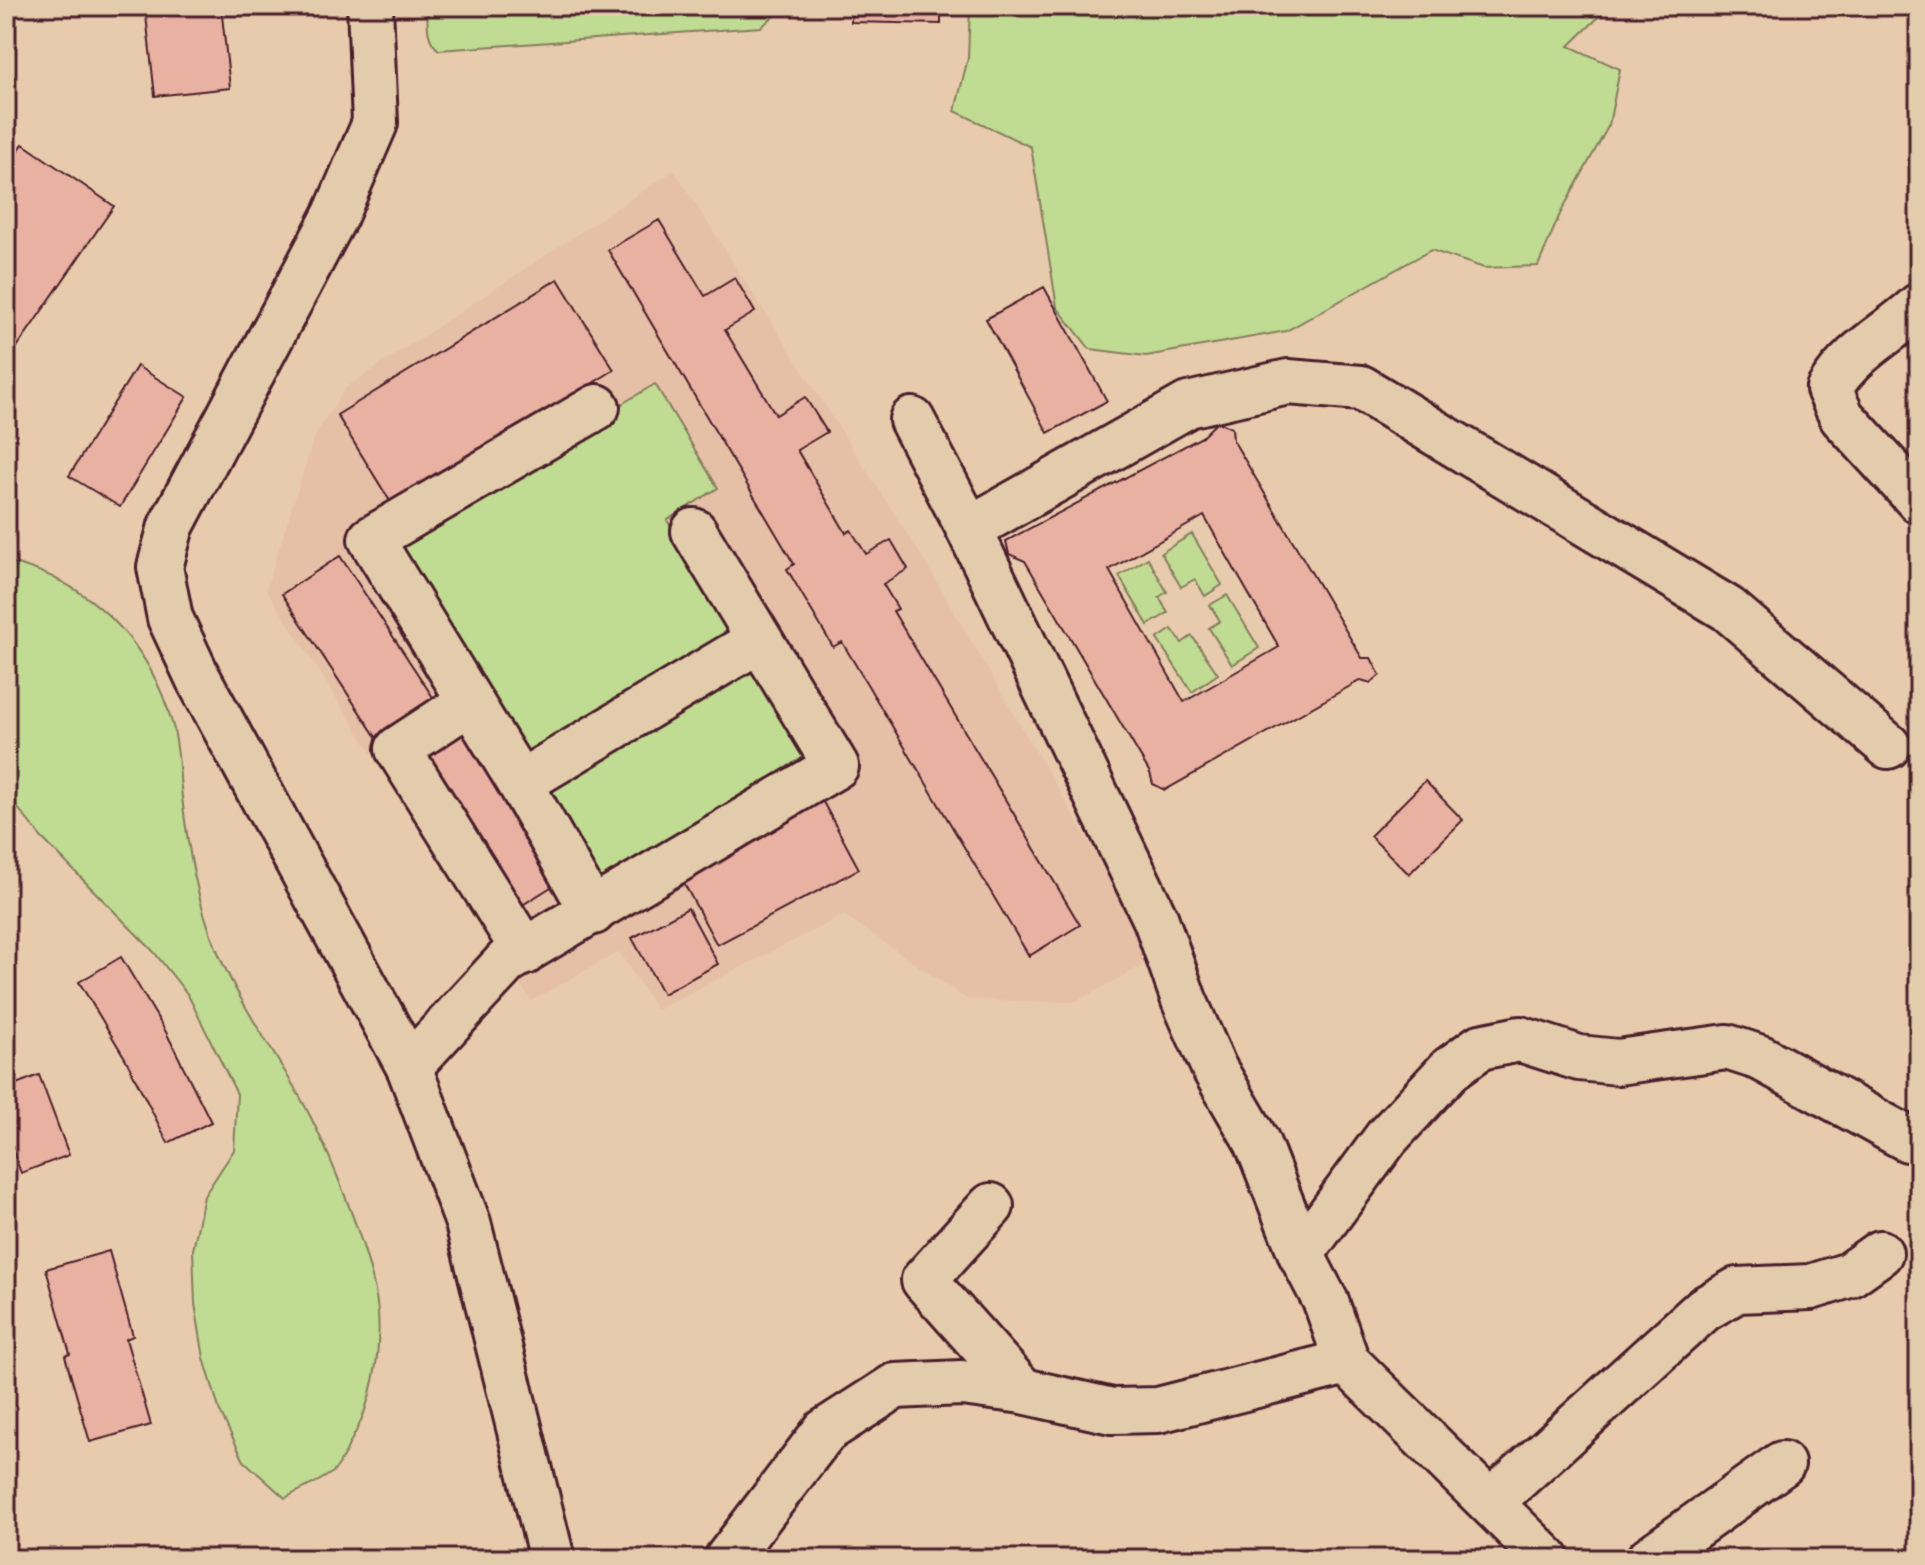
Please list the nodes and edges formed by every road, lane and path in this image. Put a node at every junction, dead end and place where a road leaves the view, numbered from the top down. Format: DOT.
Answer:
graph roads {
  1 [pos="370,6"];
  2 [pos="1919,306"];
  3 [pos="597,407"];
  4 [pos="912,420"];
  5 [pos="1919,501"];
  6 [pos="969,529"];
  7 [pos="694,531"];
  8 [pos="759,640"];
  9 [pos="468,703"];
  10 [pos="1888,746"];
  11 [pos="520,783"];
  12 [pos="593,912"];
  13 [pos="525,952"];
  14 [pos="409,1067"];
  15 [pos="1919,1140"];
  16 [pos="991,1206"];
  17 [pos="1880,1253"];
  18 [pos="1301,1254"];
  19 [pos="1347,1362"];
  20 [pos="1023,1391"];
  21 [pos="1782,1464"];
  22 [pos="1491,1502"];
  23 [pos="552,1559"];
  24 [pos="727,1559"];
  25 [pos="1547,1559"];
  26 [pos="1649,1559"];
  1 -- 14 [label="street"];
  2 -- 5 [label="street"];
  3 -- 9 [label="street"];
  4 -- 6 [label="street"];
  6 -- 10 [label="street"];
  6 -- 18 [label="street"];
  7 -- 8 [label="street"];
  8 -- 11 [label="street"];
  8 -- 12 [label="street"];
  9 -- 11 [label="street"];
  9 -- 13 [label="street"];
  11 -- 12 [label="street"];
  12 -- 13 [label="street"];
  13 -- 14 [label="street"];
  14 -- 23 [label="street"];
  15 -- 18 [label="street"];
  16 -- 20 [label="street"];
  17 -- 22 [label="street"];
  18 -- 19 [label="street"];
  19 -- 20 [label="street"];
  19 -- 22 [label="street"];
  20 -- 24 [label="street"];
  21 -- 26 [label="street"];
  22 -- 25 [label="street"];
}
